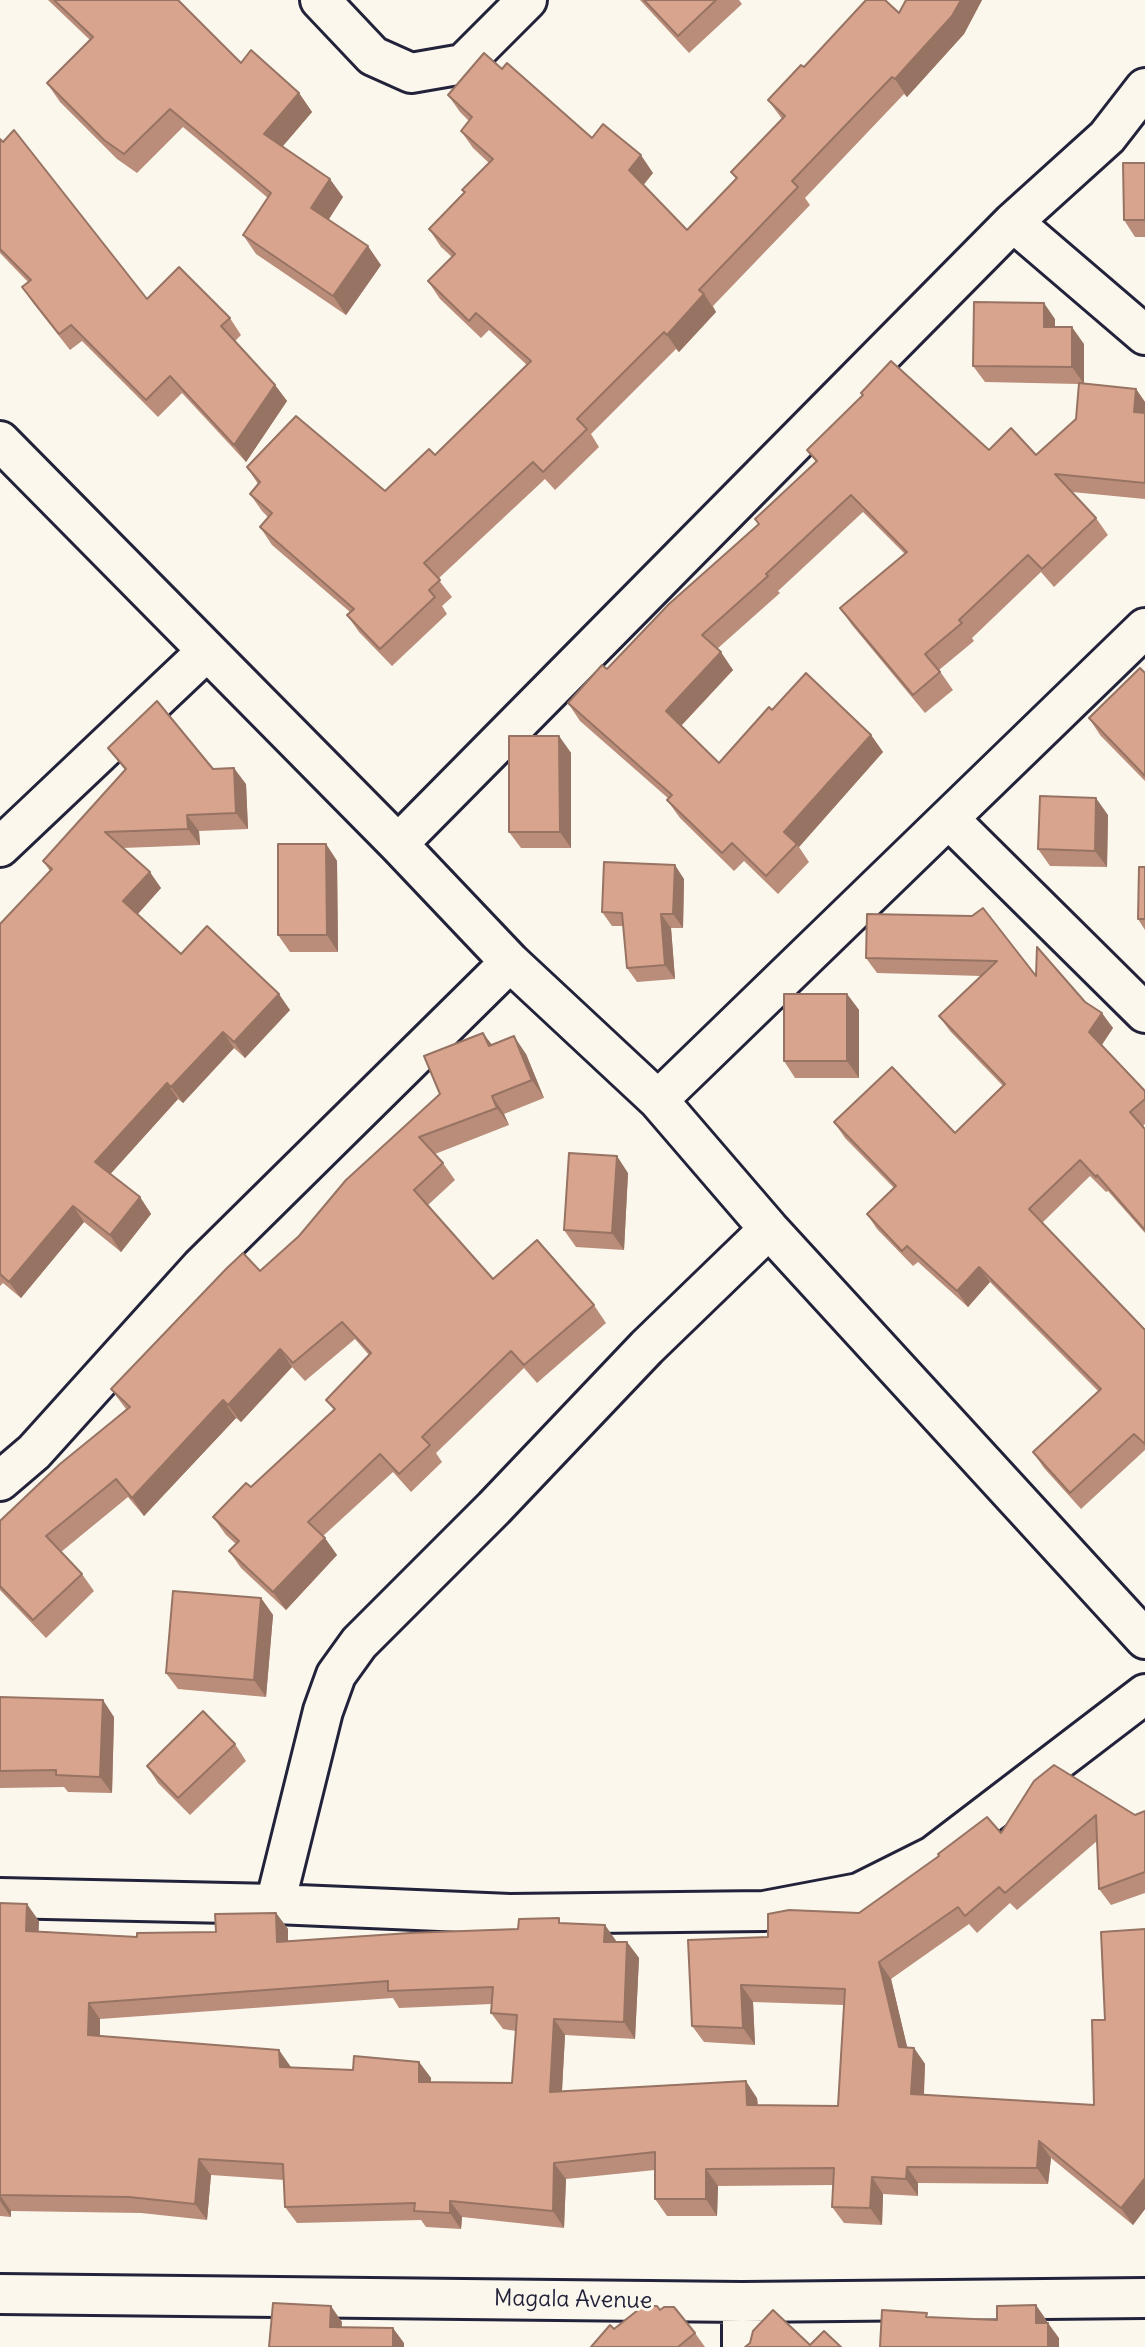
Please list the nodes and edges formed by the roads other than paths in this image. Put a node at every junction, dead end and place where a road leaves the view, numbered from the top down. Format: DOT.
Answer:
graph roads {
  1 [pos="320,0"];
  2 [pos="527,0"];
  3 [pos="1145,88"];
  4 [pos="1013,222"];
  5 [pos="1145,335"];
  6 [pos="0,442"];
  7 [pos="1145,628"];
  8 [pos="207,651"];
  9 [pos="949,819"];
  10 [pos="398,844"];
  11 [pos="0,847"];
  12 [pos="510,962"];
  13 [pos="1145,1013"];
  14 [pos="659,1100"];
  15 [pos="769,1230"];
  16 [pos="0,1481"];
  17 [pos="1145,1639"];
  18 [pos="1145,1694"];
  19 [pos="0,1898"];
  20 [pos="275,1904"];
  21 [pos="0,2294"];
  22 [pos="1145,2298"];
  23 [pos="741,2302"];
  24 [pos="742,2347"];
  1 -- 2 [label="street"];
  3 -- 4 [label="street"];
  4 -- 5 [label="street"];
  4 -- 10 [label="street"];
  6 -- 8 [label="street"];
  7 -- 9 [label="street"];
  8 -- 10 [label="street"];
  8 -- 11 [label="street"];
  9 -- 13 [label="street"];
  9 -- 14 [label="street"];
  10 -- 12 [label="street"];
  12 -- 14 [label="street"];
  12 -- 16 [label="street"];
  14 -- 15 [label="street"];
  15 -- 17 [label="street"];
  15 -- 20 [label="street"];
  18 -- 20 [label="street"];
  19 -- 20 [label="street"];
  21 -- 23 [label="street, Magala Avenue"];
  22 -- 23 [label="street, Magala Avenue"];
  23 -- 24 [label="street"];
}
